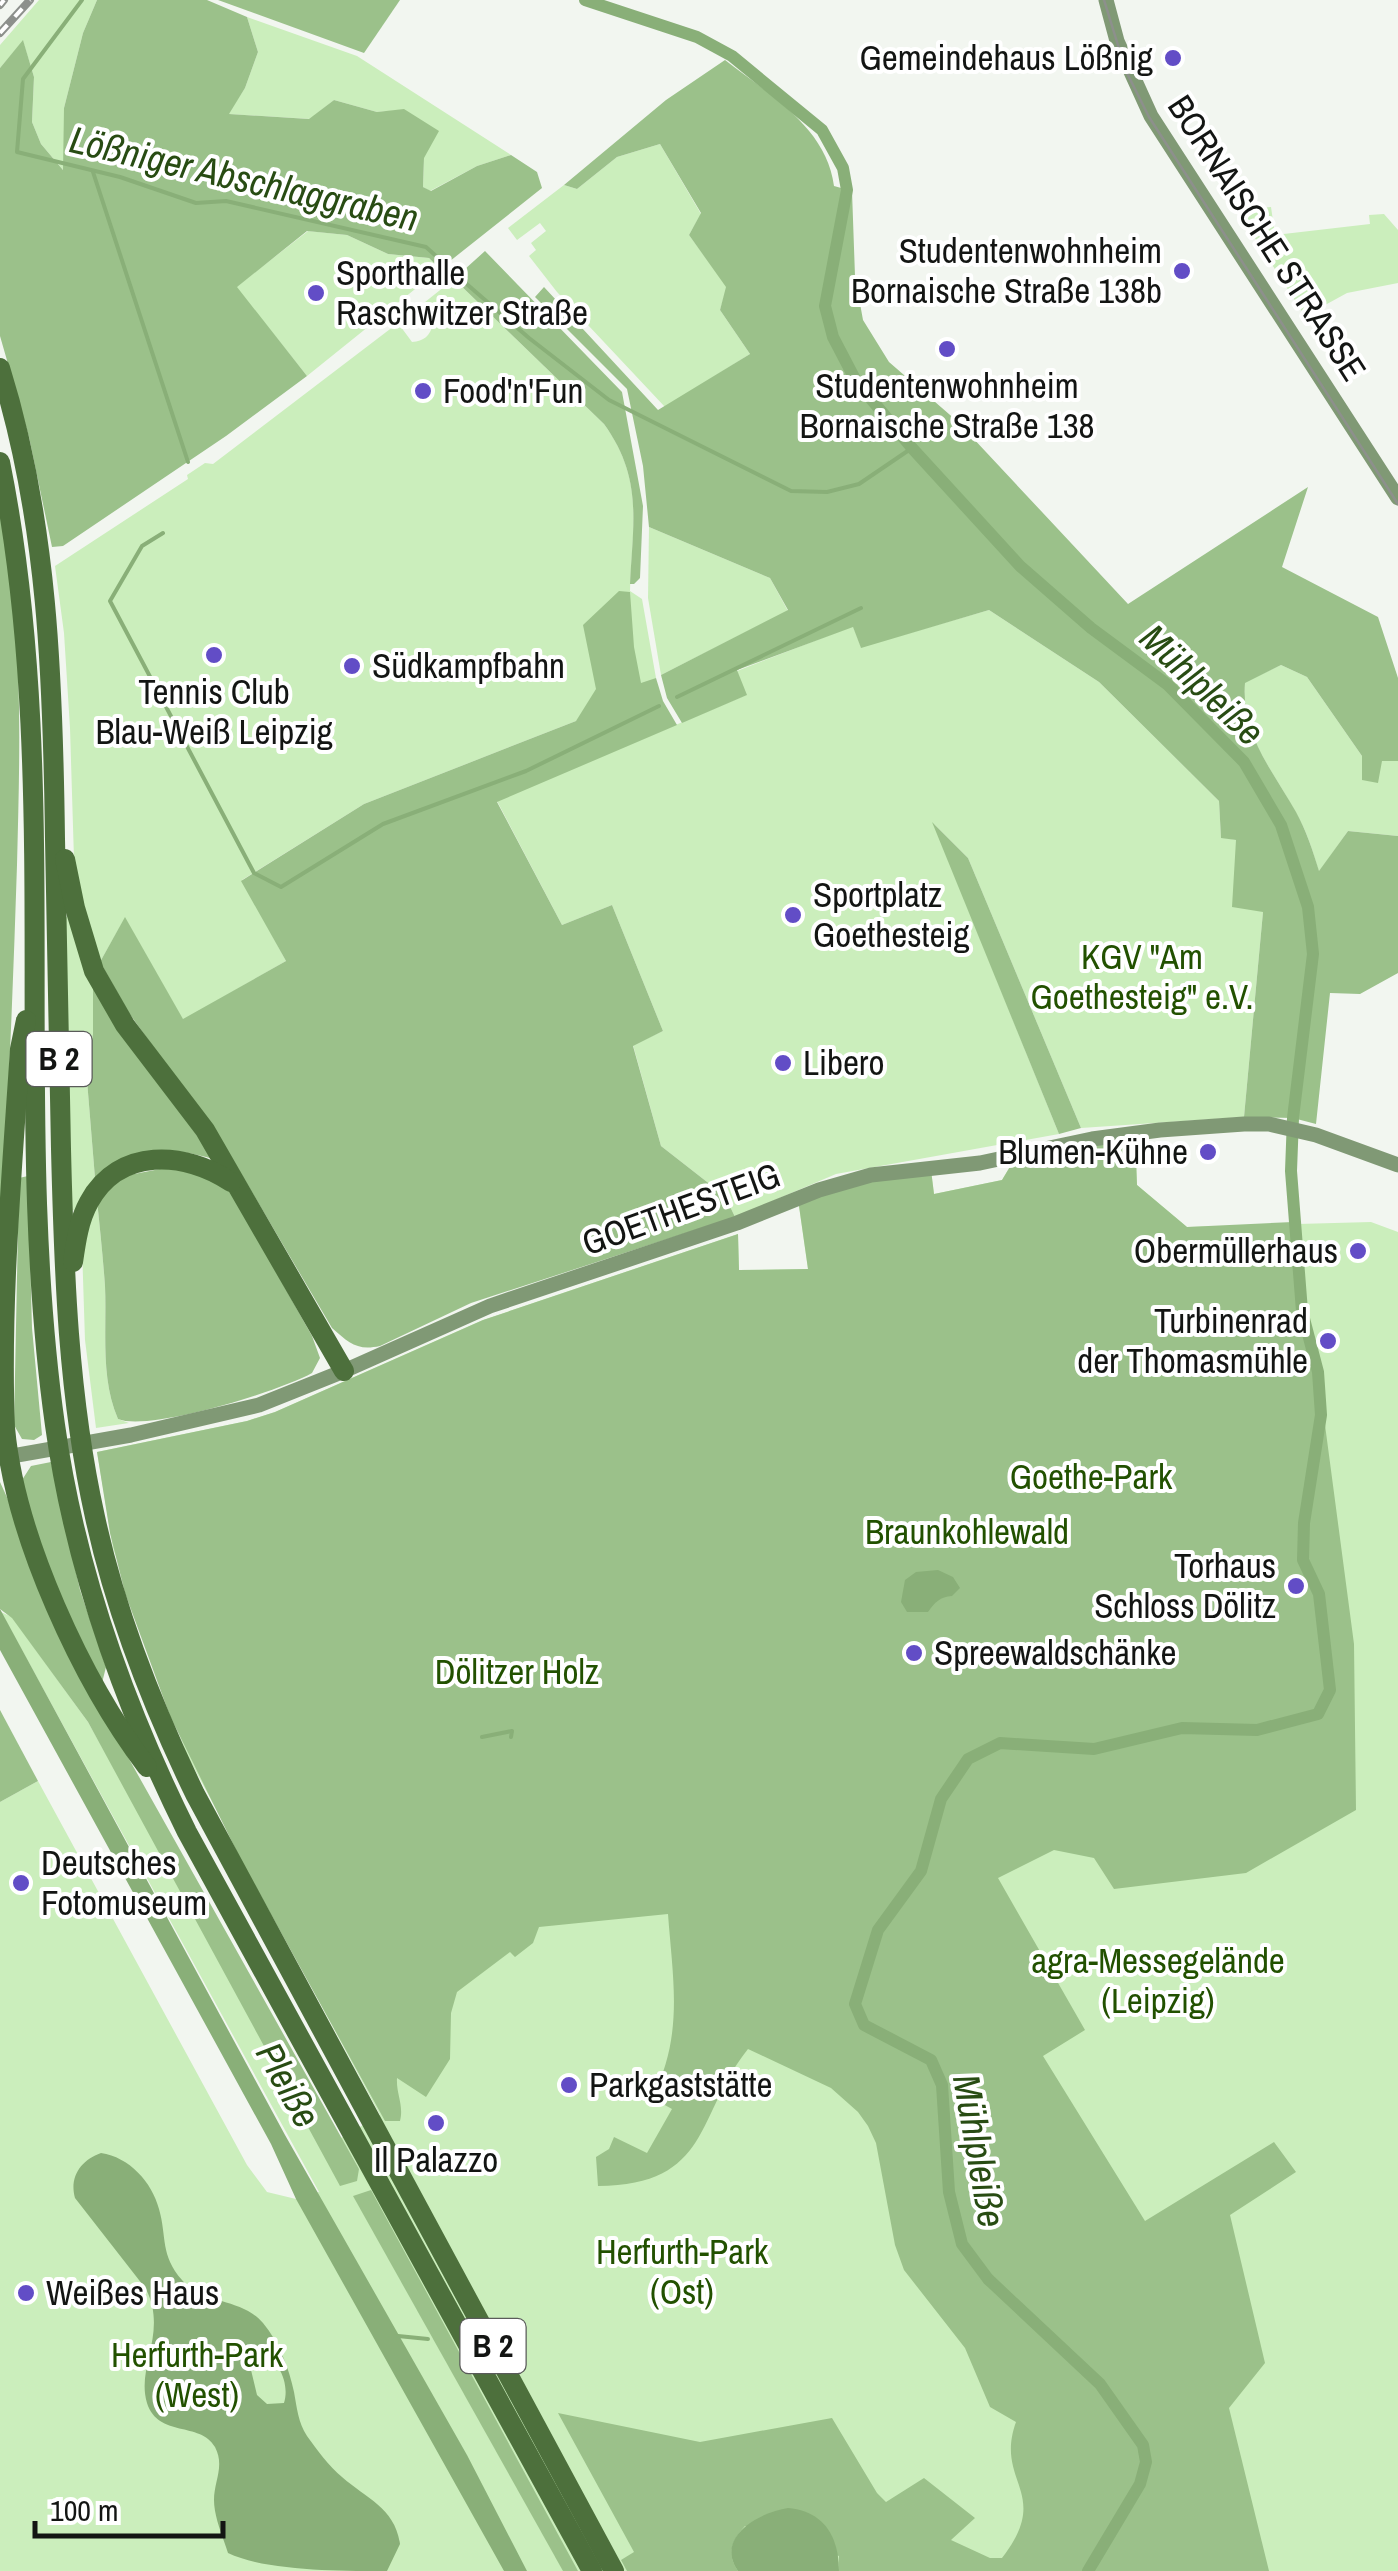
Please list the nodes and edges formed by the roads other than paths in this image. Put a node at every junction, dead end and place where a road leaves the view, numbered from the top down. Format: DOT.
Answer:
graph roads {
  1 [pos="1106,0"];
  2 [pos="0,368"];
  3 [pos="0,462"];
  4 [pos="1398,498"];
  5 [pos="55,803"];
  6 [pos="34,978"];
  7 [pos="1398,1165"];
  8 [pos="236,1186"];
  9 [pos="66,1314"];
  10 [pos="344,1371"];
  11 [pos="4,1457"];
  12 [pos="172,1800"];
  13 [pos="361,2126"];
  14 [pos="592,2571"];
  15 [pos="614,2571"];
  1 -- 4 [label="main road, BORNAISCHE STRASSE"];
  2 -- 5 [label="highway, B 2"];
  3 -- 6 [label="highway, B 2"];
  5 -- 8 [label="highway"];
  5 -- 9 [label="highway, B 2"];
  6 -- 11 [label="highway"];
  6 -- 12 [label="highway, B 2"];
  7 -- 10 [label="main road, GOETHESTEIG"];
  8 -- 9 [label="highway"];
  8 -- 10 [label="highway"];
  9 -- 13 [label="highway, B 2"];
  10 -- 11 [label="main road, GOETHESTEIG"];
  11 -- 12 [label="highway"];
  12 -- 13 [label="highway, B 2"];
  13 -- 14 [label="highway, B 2"];
  13 -- 15 [label="highway, B 2"];
}
